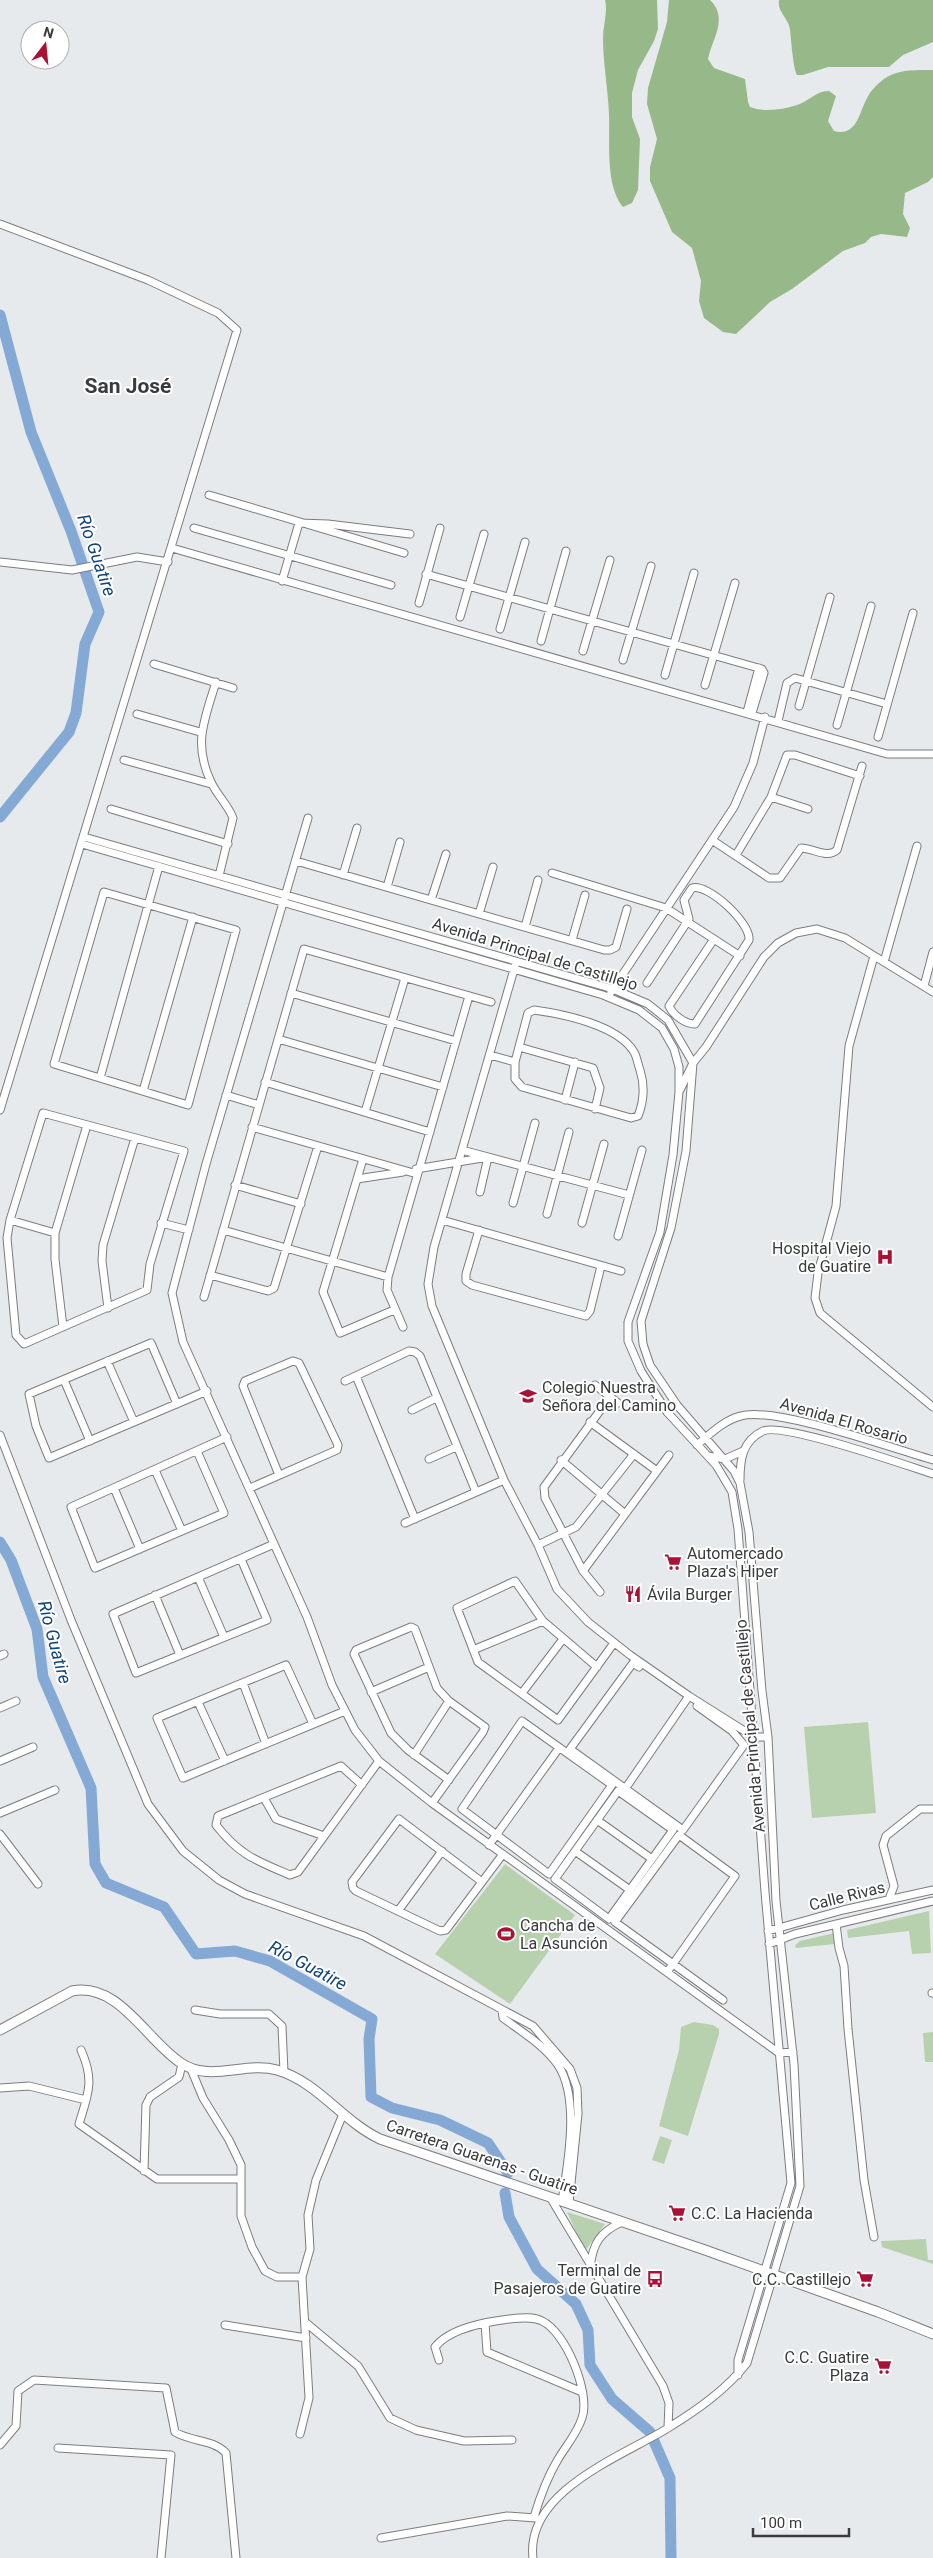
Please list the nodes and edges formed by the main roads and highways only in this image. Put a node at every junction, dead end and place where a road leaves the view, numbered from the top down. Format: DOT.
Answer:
graph roads {
  1 [pos="0,2030"];
  2 [pos="933,2334"];
  1 -- 2 [label="main road, Carretera Guarenas - Guatire"];
}
